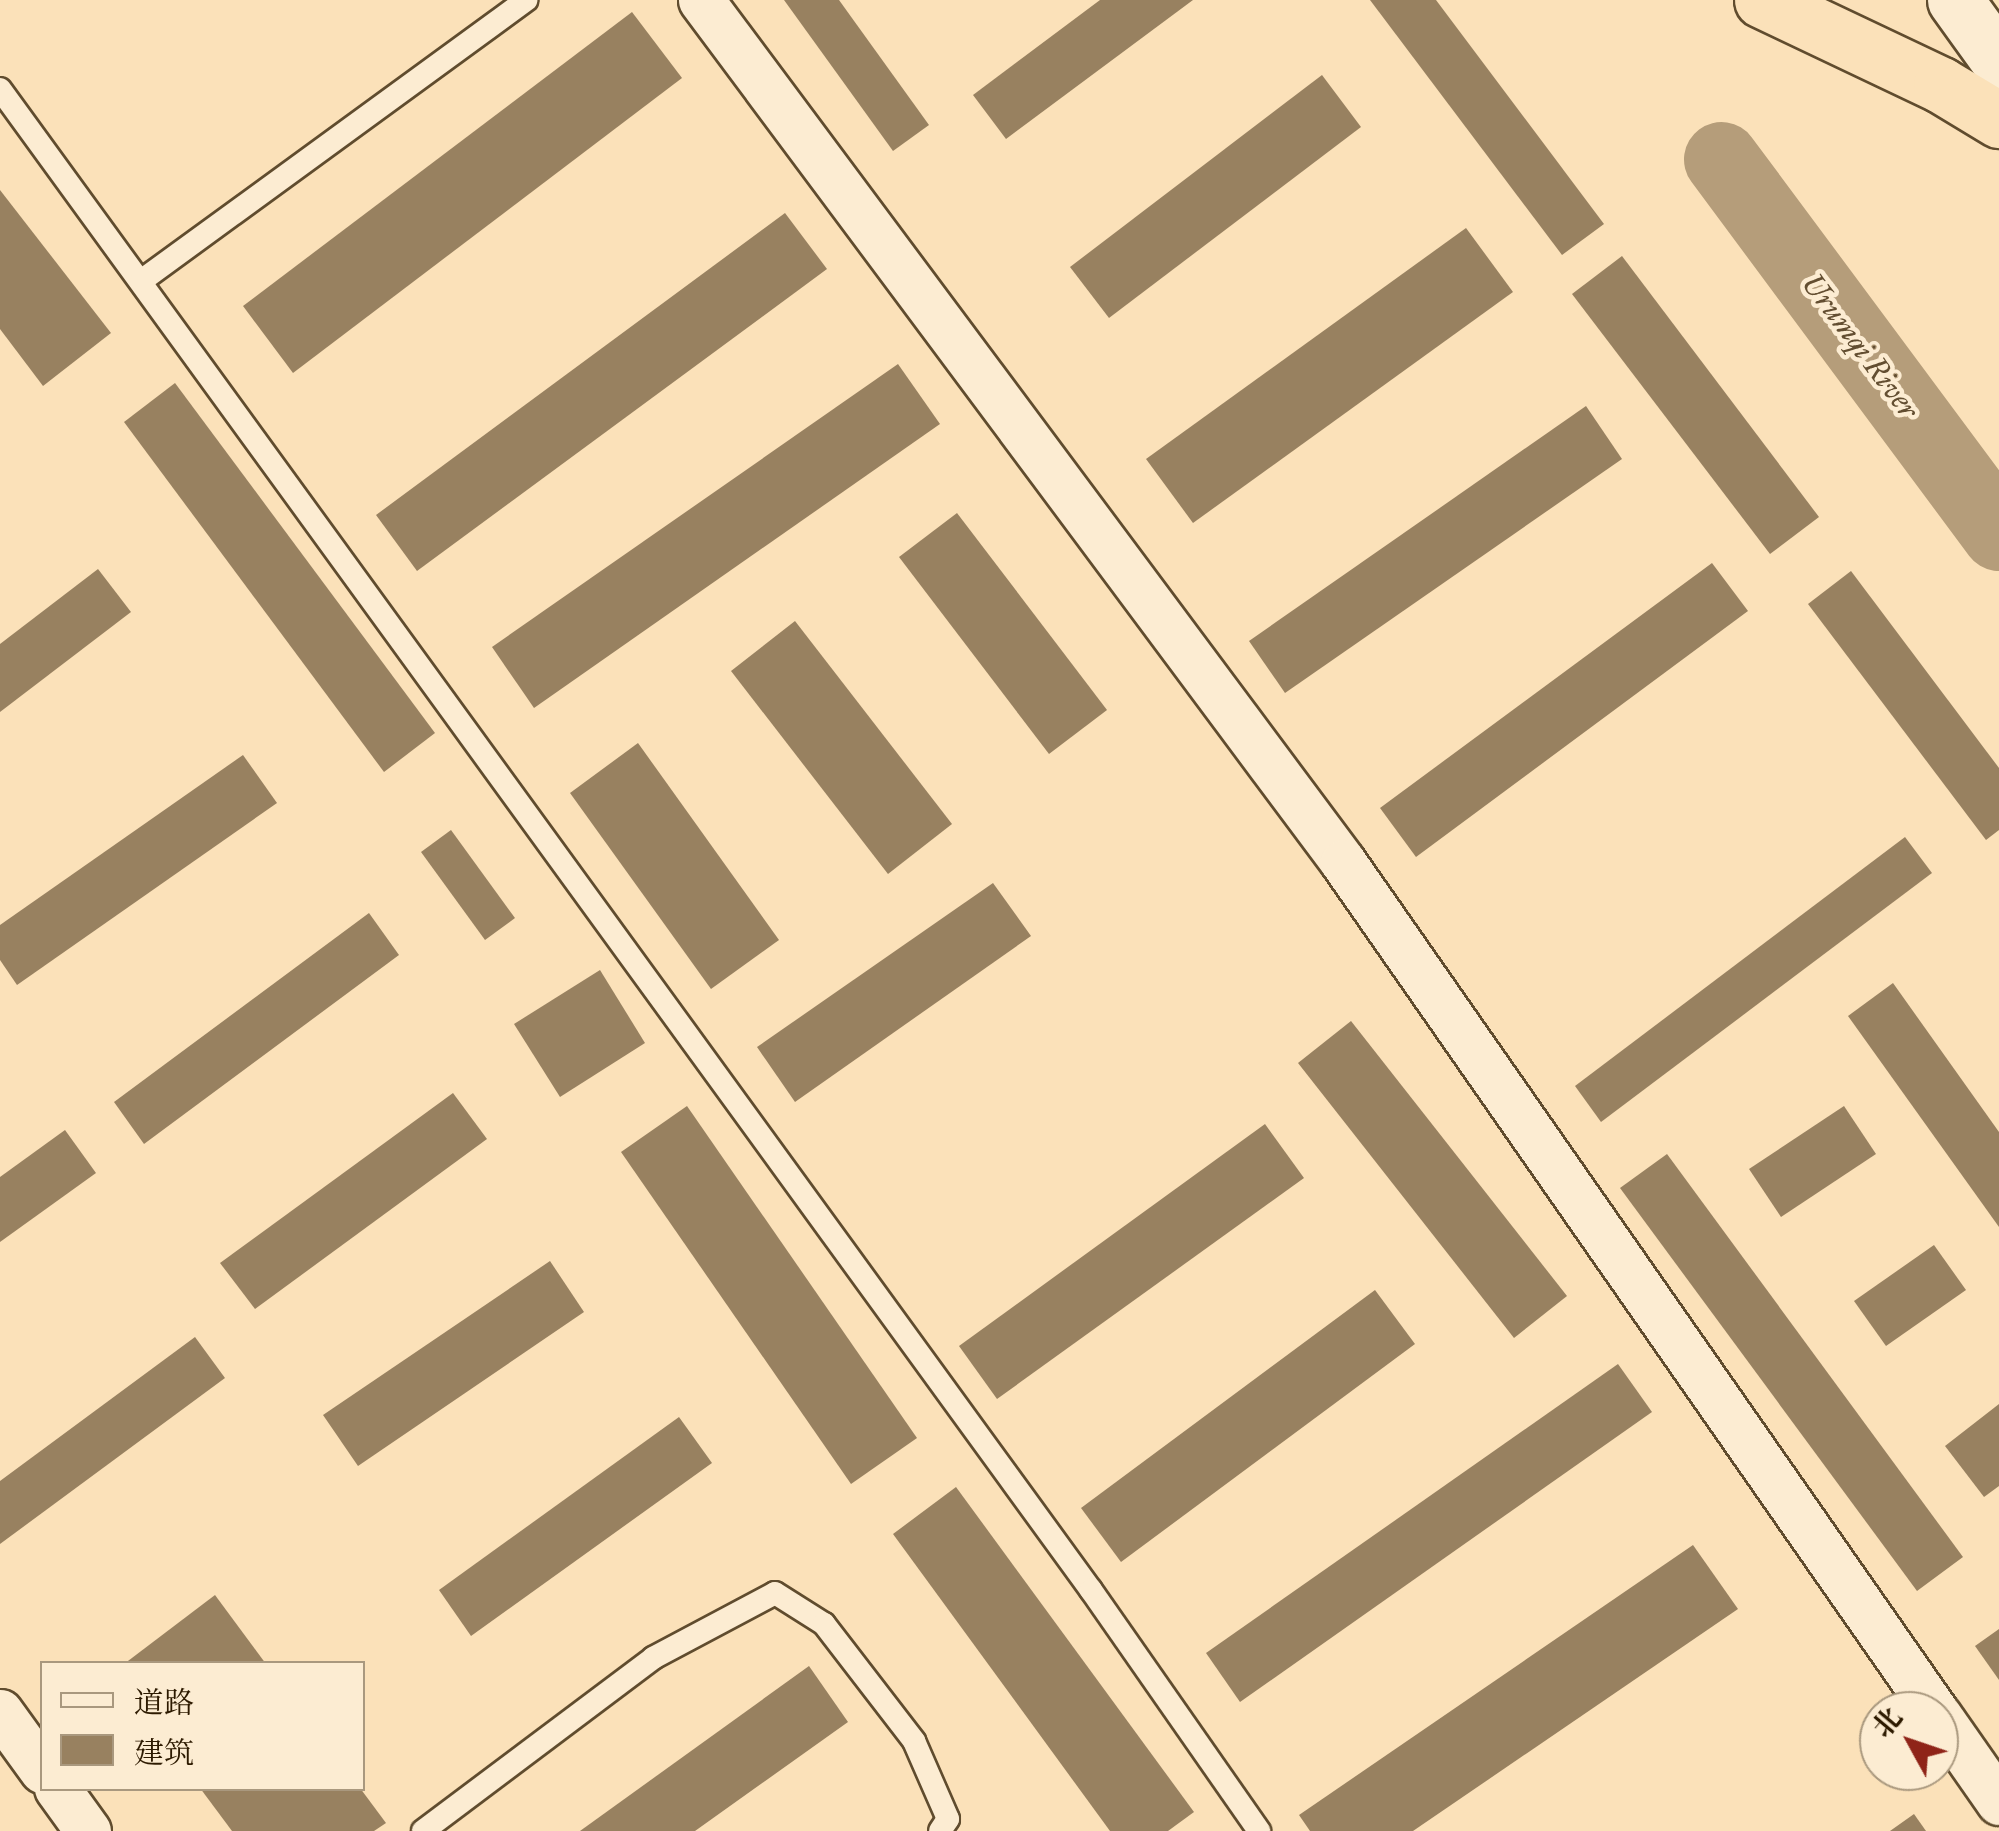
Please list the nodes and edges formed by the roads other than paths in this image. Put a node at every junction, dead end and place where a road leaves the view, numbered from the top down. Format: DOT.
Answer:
graph roads {
  1 [pos="527,0"];
  2 [pos="700,0"];
  3 [pos="1762,0"];
  4 [pos="1955,0"];
  5 [pos="1999,61"];
  6 [pos="0,89"];
  7 [pos="1999,120"];
  8 [pos="141,282"];
  9 [pos="1921,1691"];
  10 [pos="0,1712"];
  11 [pos="1959,1745"];
  12 [pos="40,1767"];
  13 [pos="58,1791"];
  14 [pos="1999,1802"];
  15 [pos="88,1831"];
  16 [pos="423,1831"];
  17 [pos="940,1831"];
  18 [pos="1259,1831"];
  1 -- 8 [label="lane"];
  2 -- 9 [label="street"];
  3 -- 7 [label="highway"];
  4 -- 5 [label="street"];
  6 -- 8 [label="lane"];
  8 -- 18 [label="lane"];
  10 -- 12 [label="street"];
  11 -- 14 [label="street"];
  13 -- 15 [label="street"];
  16 -- 17 [label="lane"];
}
